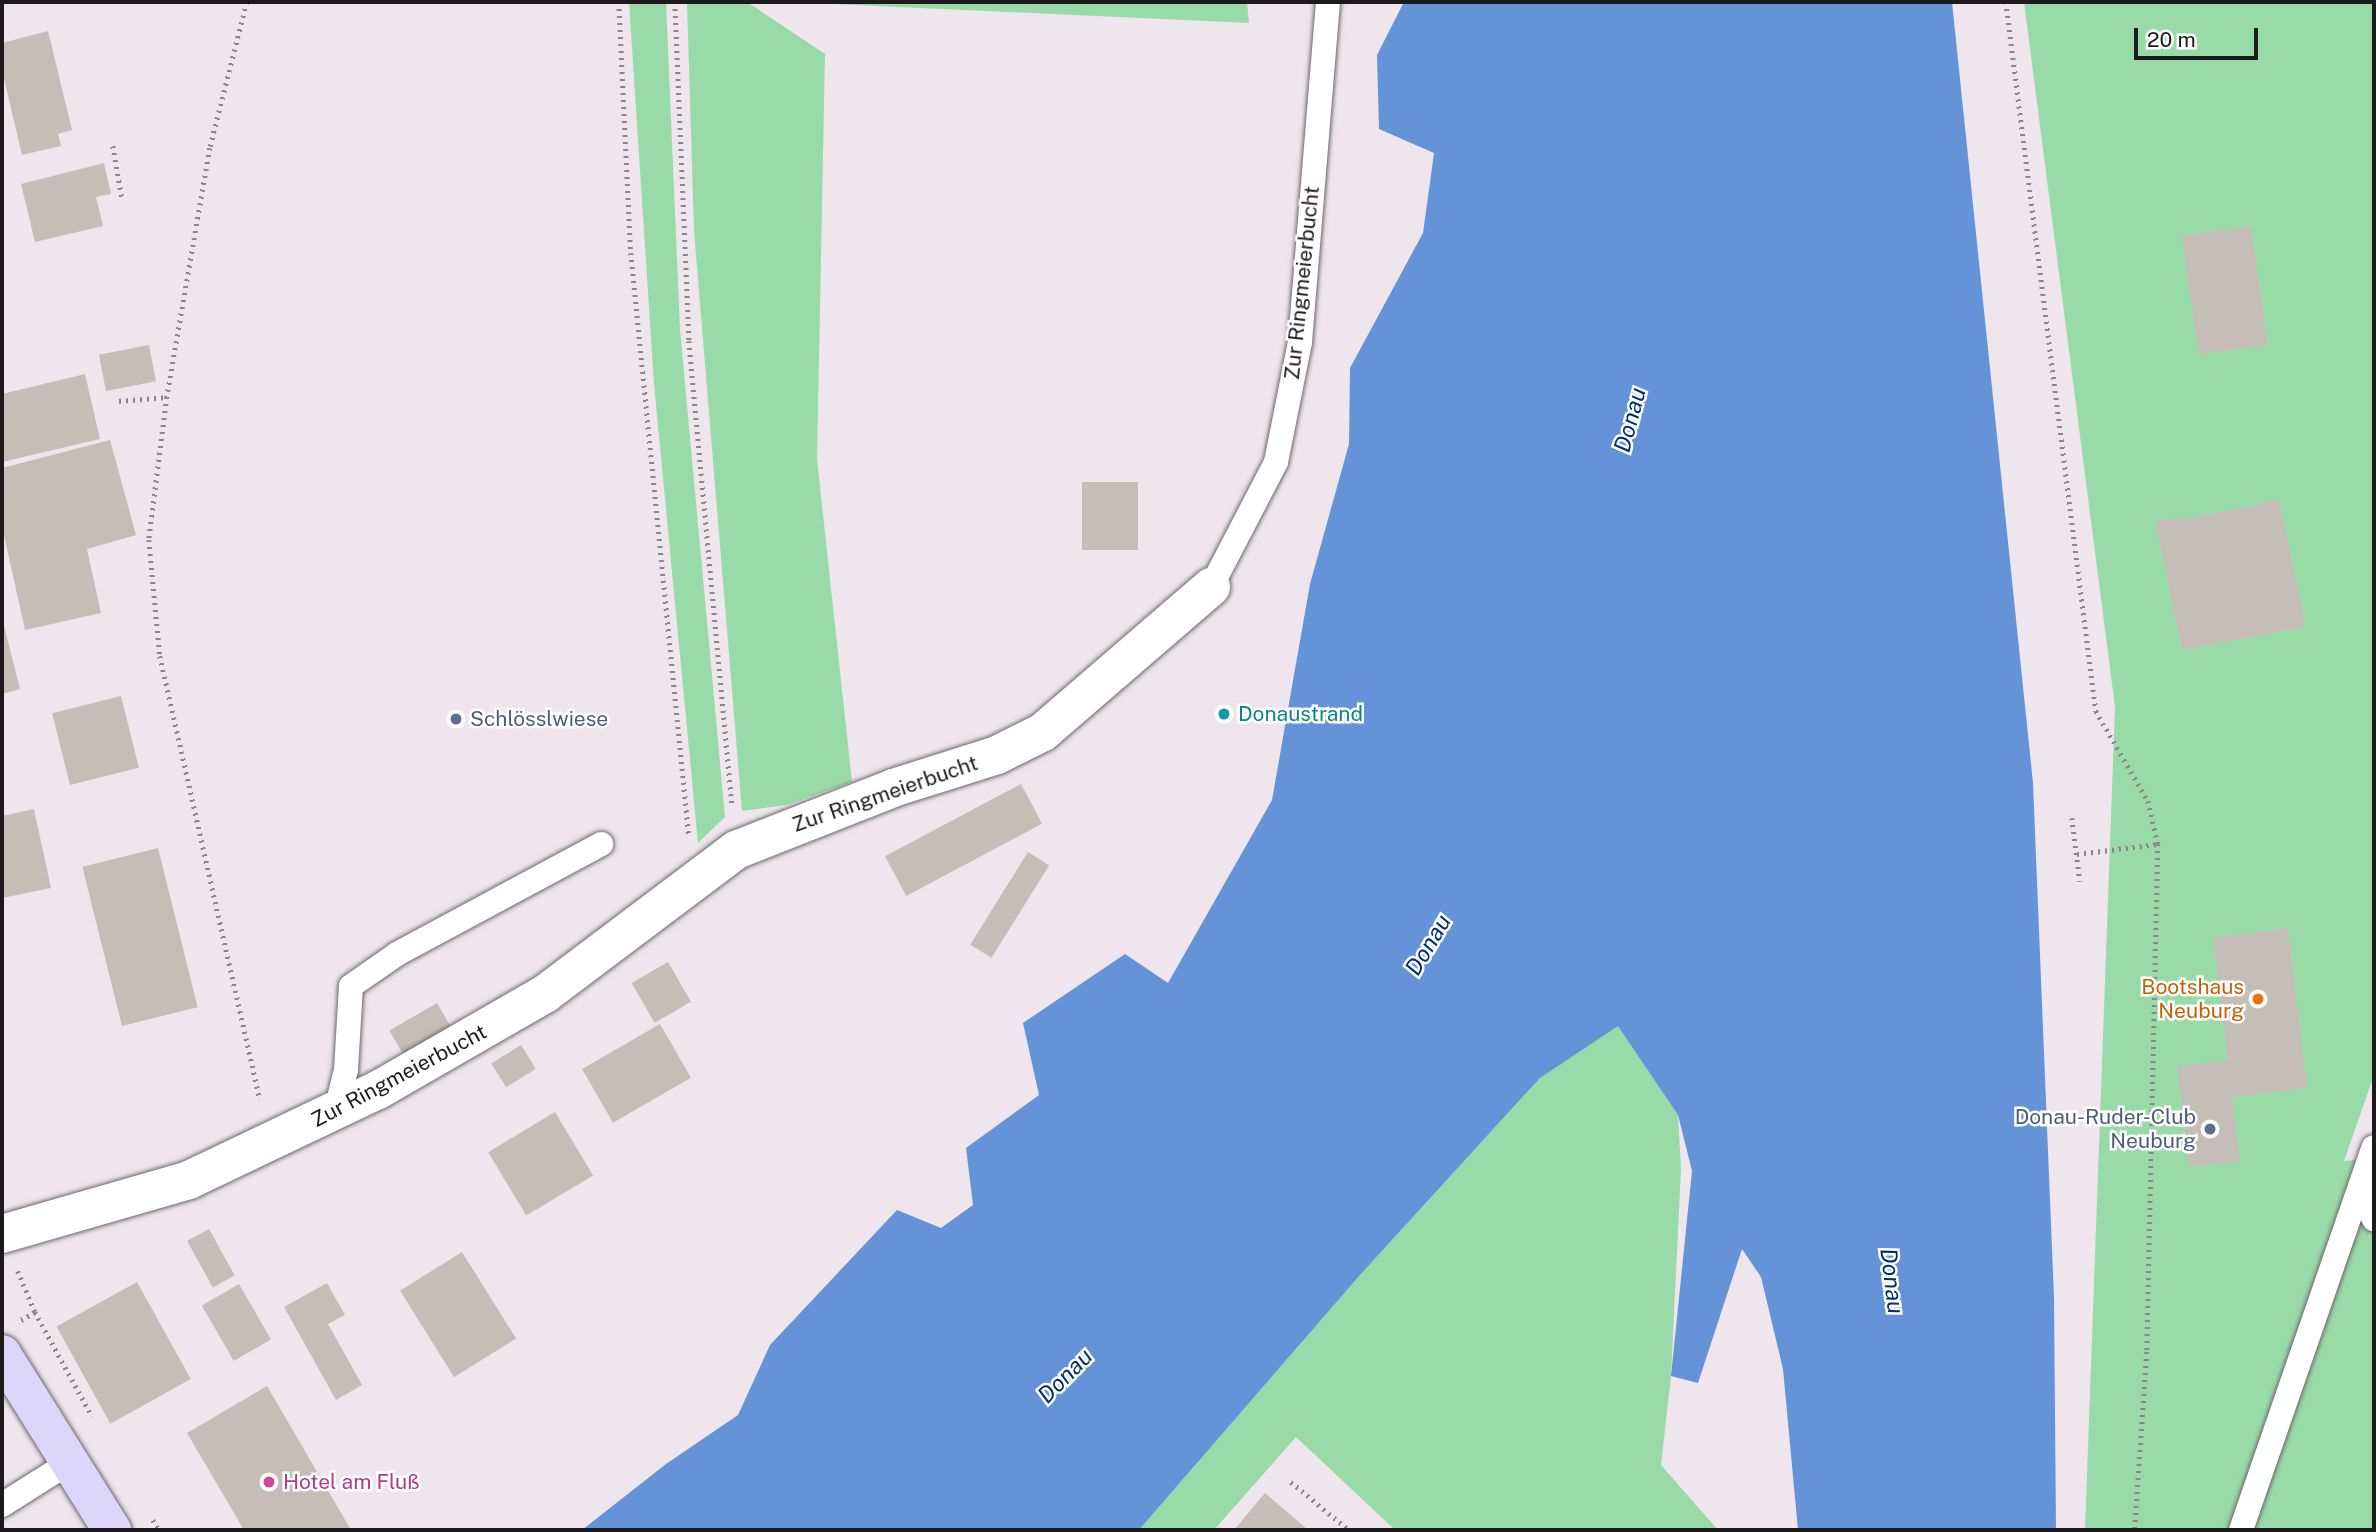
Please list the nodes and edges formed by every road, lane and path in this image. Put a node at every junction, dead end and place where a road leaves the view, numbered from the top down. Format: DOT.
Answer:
graph roads {
  1 [pos="247,2"];
  2 [pos="620,2"];
  3 [pos="675,2"];
  4 [pos="1328,2"];
  5 [pos="2006,2"];
  6 [pos="113,146"];
  7 [pos="122,198"];
  8 [pos="167,397"];
  9 [pos="119,401"];
  10 [pos="1211,587"];
  11 [pos="2072,818"];
  12 [pos="601,844"];
  13 [pos="2158,844"];
  14 [pos="736,850"];
  15 [pos="2077,854"];
  16 [pos="693,879"];
  17 [pos="2080,881"];
  18 [pos="336,1110"];
  19 [pos="270,1143"];
  20 [pos="2374,1147"];
  21 [pos="2359,1191"];
  22 [pos="2374,1219"];
  23 [pos="2,1234"];
  24 [pos="2,1354"];
  25 [pos="67,1464"];
  26 [pos="1291,1482"];
  27 [pos="2,1505"];
  28 [pos="112,1530"];
  29 [pos="1349,1530"];
  30 [pos="2135,1530"];
  31 [pos="2241,1530"];
  1 -- 8 [label="path"];
  2 -- 16 [label="path"];
  3 -- 14 [label="path"];
  4 -- 10 [label="lane, Zur Ringmeierbucht"];
  5 -- 13 [label="path"];
  6 -- 7 [label="path"];
  8 -- 9 [label="path"];
  8 -- 19 [label="path"];
  10 -- 14 [label="street, Zur Ringmeierbucht"];
  11 -- 15 [label="path"];
  12 -- 18 [label="lane"];
  13 -- 15 [label="path"];
  13 -- 30 [label="path"];
  14 -- 16 [label="street, Zur Ringmeierbucht"];
  15 -- 17 [label="path"];
  16 -- 18 [label="street, Zur Ringmeierbucht"];
  18 -- 19 [label="street, Zur Ringmeierbucht"];
  19 -- 23 [label="street, Zur Ringmeierbucht"];
  20 -- 21 [label="lane"];
  21 -- 22 [label="lane"];
  21 -- 31 [label="lane"];
  24 -- 25 [label="main road"];
  25 -- 27 [label="lane"];
  25 -- 28 [label="main road"];
  26 -- 29 [label="path"];
}
